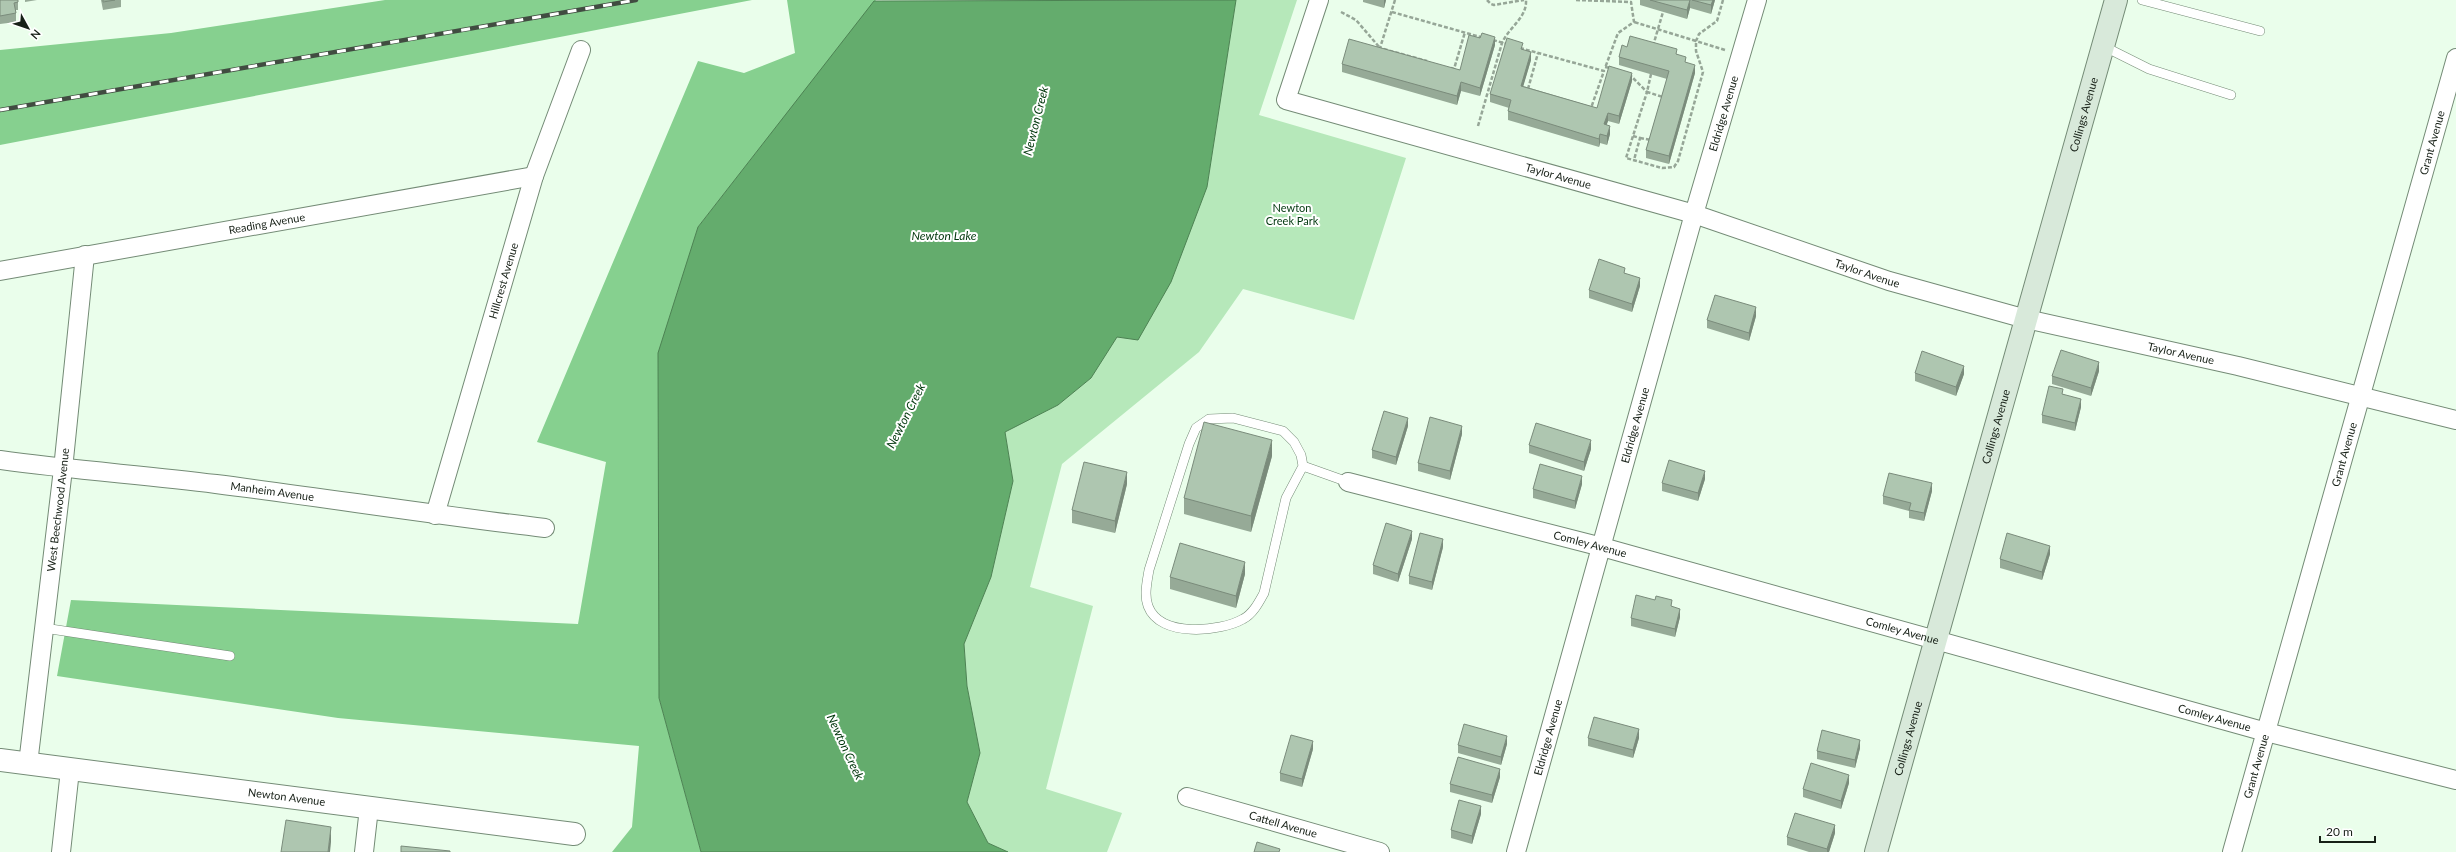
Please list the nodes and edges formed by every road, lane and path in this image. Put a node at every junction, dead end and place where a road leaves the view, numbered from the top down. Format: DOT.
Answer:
graph roads {
  1 [pos="1319,0"];
  2 [pos="1395,0"];
  3 [pos="1488,0"];
  4 [pos="1525,0"];
  5 [pos="1576,0"];
  6 [pos="1723,0"];
  7 [pos="1757,0"];
  8 [pos="2116,0"];
  9 [pos="2142,0"];
  10 [pos="1631,1"];
  11 [pos="1341,12"];
  12 [pos="1392,12"];
  13 [pos="1663,12"];
  14 [pos="1634,22"];
  15 [pos="1658,29"];
  16 [pos="2260,31"];
  17 [pos="1465,32"];
  18 [pos="1696,41"];
  19 [pos="1502,43"];
  20 [pos="1510,45"];
  21 [pos="2103,46"];
  22 [pos="1517,47"];
  23 [pos="1380,48"];
  24 [pos="581,50"];
  25 [pos="1652,51"];
  26 [pos="1728,51"];
  27 [pos="1538,53"];
  28 [pos="1432,63"];
  29 [pos="2455,63"];
  30 [pos="1447,67"];
  31 [pos="1605,67"];
  32 [pos="1617,70"];
  33 [pos="1604,71"];
  34 [pos="1624,72"];
  35 [pos="1651,74"];
  36 [pos="1535,92"];
  37 [pos="1646,92"];
  38 [pos="2231,95"];
  39 [pos="1664,97"];
  40 [pos="1585,106"];
  41 [pos="1478,126"];
  42 [pos="1633,136"];
  43 [pos="1640,138"];
  44 [pos="1651,141"];
  45 [pos="1634,160"];
  46 [pos="534,176"];
  47 [pos="1694,214"];
  48 [pos="85,255"];
  49 [pos="0,271"];
  50 [pos="2026,319"];
  51 [pos="2360,396"];
  52 [pos="2456,420"];
  53 [pos="0,460"];
  54 [pos="1303,466"];
  55 [pos="63,469"];
  56 [pos="1348,482"];
  57 [pos="435,515"];
  58 [pos="545,528"];
  59 [pos="1602,547"];
  60 [pos="44,628"];
  61 [pos="1936,640"];
  62 [pos="230,656"];
  63 [pos="2266,732"];
  64 [pos="0,760"];
  65 [pos="28,764"];
  66 [pos="70,770"];
  67 [pos="2456,780"];
  68 [pos="1187,797"];
  69 [pos="369,808"];
  70 [pos="574,834"];
  71 [pos="61,852"];
  72 [pos="364,852"];
  73 [pos="1380,852"];
  74 [pos="1516,852"];
  75 [pos="1876,852"];
  76 [pos="2232,852"];
  1 -- 47 [label="street, Taylor Avenue"];
  2 -- 12 [label="path"];
  3 -- 4 [label="path"];
  4 -- 19 [label="path"];
  5 -- 10 [label="path"];
  6 -- 18 [label="path"];
  7 -- 47 [label="street, Eldridge Avenue"];
  8 -- 21 [label="main road, Collings Avenue"];
  9 -- 16 [label="lane"];
  10 -- 14 [label="path"];
  11 -- 23 [label="path"];
  12 -- 17 [label="path"];
  12 -- 23 [label="path"];
  13 -- 15 [label="path"];
  14 -- 15 [label="path"];
  14 -- 31 [label="path"];
  15 -- 18 [label="path"];
  15 -- 25 [label="path"];
  17 -- 19 [label="path"];
  17 -- 30 [label="path"];
  18 -- 26 [label="path"];
  18 -- 45 [label="path"];
  19 -- 20 [label="path"];
  19 -- 41 [label="path"];
  21 -- 38 [label="lane"];
  21 -- 50 [label="main road, Collings Avenue"];
  22 -- 27 [label="path"];
  23 -- 28 [label="path"];
  24 -- 46 [label="street, Hillcrest Avenue"];
  27 -- 33 [label="path"];
  27 -- 36 [label="path"];
  29 -- 51 [label="street, Grant Avenue"];
  31 -- 32 [label="path"];
  31 -- 33 [label="path"];
  33 -- 40 [label="path"];
  34 -- 37 [label="path"];
  35 -- 37 [label="path"];
  37 -- 39 [label="path"];
  37 -- 42 [label="path"];
  42 -- 43 [label="path"];
  42 -- 45 [label="path"];
  43 -- 44 [label="path"];
  43 -- 45 [label="path"];
  46 -- 48 [label="street, Reading Avenue"];
  46 -- 57 [label="street, Hillcrest Avenue"];
  47 -- 50 [label="street, Taylor Avenue"];
  47 -- 59 [label="street, Eldridge Avenue"];
  48 -- 49 [label="street, Reading Avenue"];
  48 -- 55 [label="street, West Beechwood Avenue"];
  50 -- 51 [label="street, Taylor Avenue"];
  50 -- 61 [label="main road, Collings Avenue"];
  51 -- 52 [label="street, Taylor Avenue"];
  51 -- 63 [label="street, Grant Avenue"];
  53 -- 55 [label="street, Manheim Avenue"];
  54 -- 54 [label="lane"];
  54 -- 56 [label="lane"];
  55 -- 57 [label="street, Manheim Avenue"];
  55 -- 60 [label="street, West Beechwood Avenue"];
  56 -- 59 [label="street, Comley Avenue"];
  57 -- 58 [label="street, Manheim Avenue"];
  59 -- 61 [label="street, Comley Avenue"];
  59 -- 74 [label="street, Eldridge Avenue"];
  60 -- 62 [label="lane"];
  60 -- 65 [label="street, West Beechwood Avenue"];
  61 -- 63 [label="street, Comley Avenue"];
  61 -- 75 [label="main road, Collings Avenue"];
  63 -- 67 [label="street, Comley Avenue"];
  63 -- 76 [label="street, Grant Avenue"];
  64 -- 65 [label="street, Newton Avenue"];
  65 -- 66 [label="street, Newton Avenue"];
  66 -- 69 [label="street, Newton Avenue"];
  66 -- 71 [label="street"];
  68 -- 73 [label="street, Cattell Avenue"];
  69 -- 70 [label="street, Newton Avenue"];
  69 -- 72 [label="street"];
}
